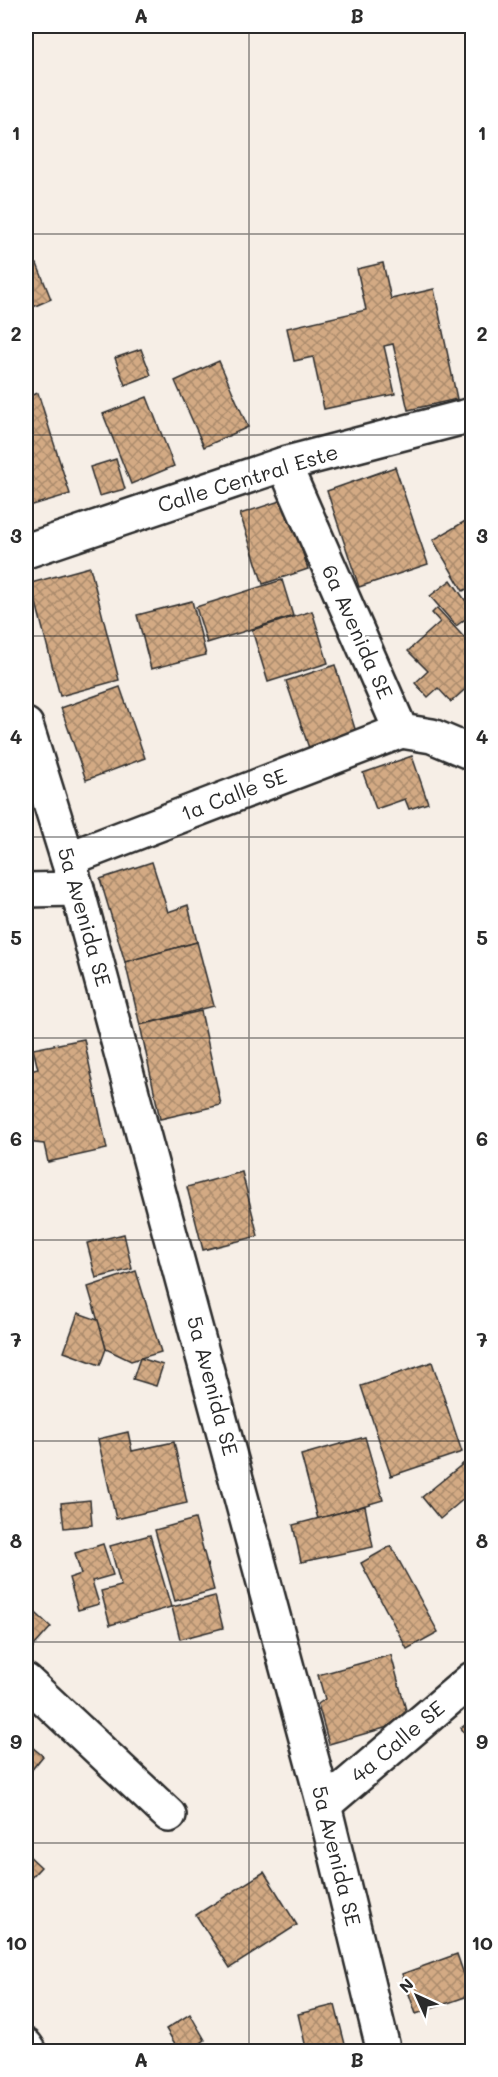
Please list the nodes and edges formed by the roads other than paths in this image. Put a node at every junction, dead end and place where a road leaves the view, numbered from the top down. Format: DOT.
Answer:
graph roads {
  1 [pos="472,415"];
  2 [pos="284,465"];
  3 [pos="26,550"];
  4 [pos="26,724"];
  5 [pos="400,731"];
  6 [pos="472,753"];
  7 [pos="73,874"];
  8 [pos="26,890"];
  9 [pos="472,1679"];
  10 [pos="26,1681"];
  11 [pos="324,1805"];
  12 [pos="169,1815"];
  13 [pos="26,2046"];
  14 [pos="30,2052"];
  15 [pos="384,2052"];
  1 -- 2 [label="street, Calle Central Este"];
  2 -- 3 [label="street, Calle Central Este"];
  2 -- 5 [label="street, 6a Avenida SE"];
  4 -- 7 [label="street, 5a Avenida SE"];
  5 -- 6 [label="street"];
  5 -- 7 [label="street, 1a Calle SE"];
  7 -- 8 [label="street, 1a Calle SE"];
  7 -- 11 [label="street, 5a Avenida SE"];
  9 -- 11 [label="street, 4a Calle SE"];
  10 -- 12 [label="street"];
  11 -- 15 [label="street, 5a Avenida SE"];
  13 -- 14 [label="street"];
}
